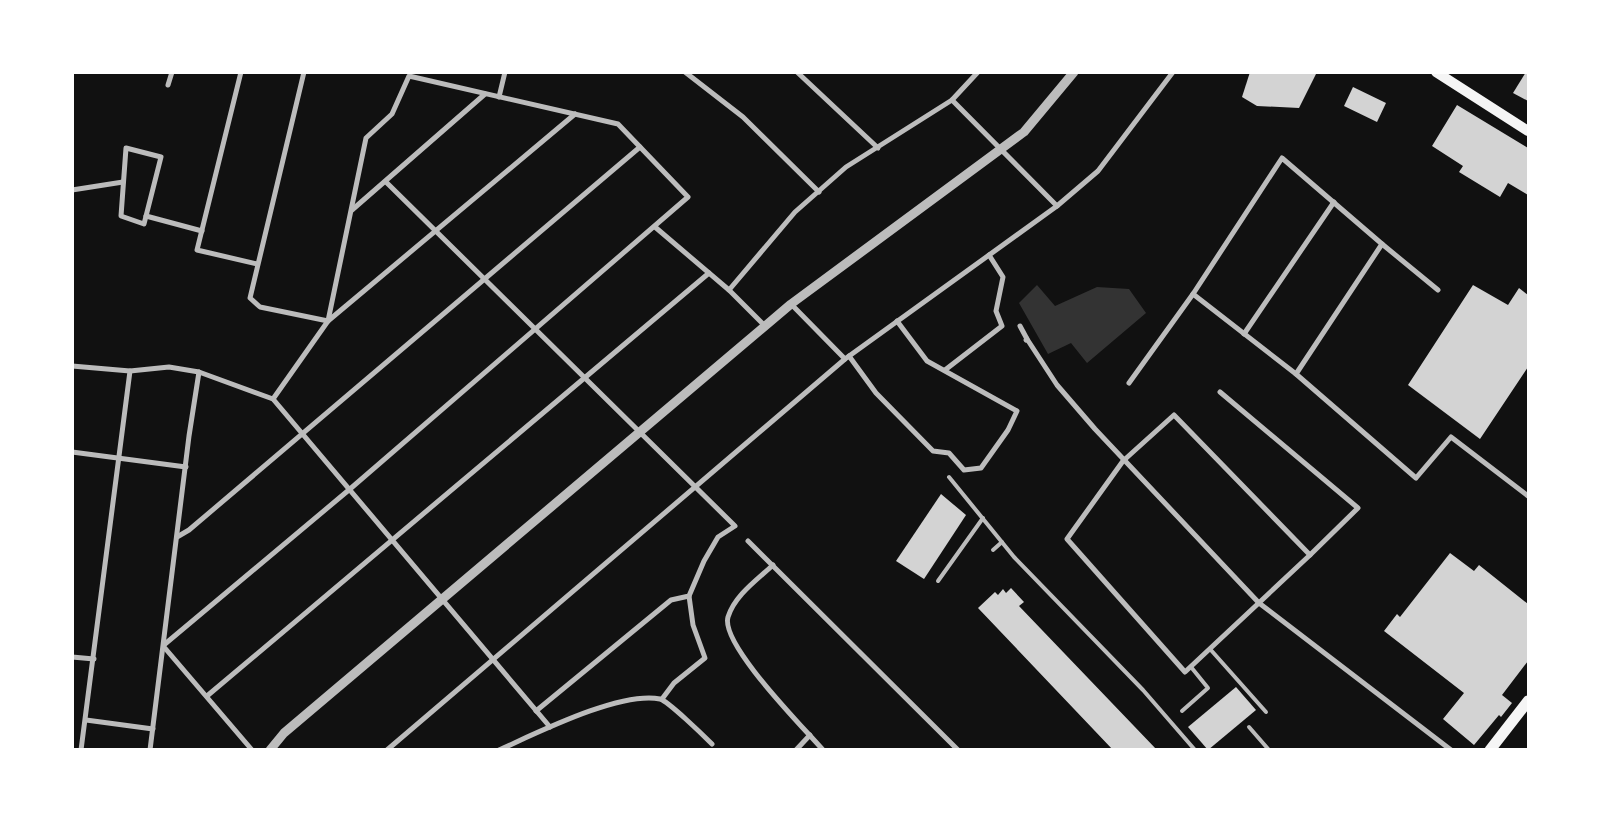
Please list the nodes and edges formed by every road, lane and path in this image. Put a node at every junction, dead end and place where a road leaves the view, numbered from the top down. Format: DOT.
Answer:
graph roads {
  1 [pos="172,72"];
  2 [pos="241,72"];
  3 [pos="304,72"];
  4 [pos="504,72"];
  5 [pos="685,72"];
  6 [pos="798,72"];
  7 [pos="978,72"];
  8 [pos="1074,72"];
  9 [pos="1173,72"];
  10 [pos="1436,72"];
  11 [pos="168,85"];
  12 [pos="485,94"];
  13 [pos="499,97"];
  14 [pos="952,100"];
  15 [pos="575,114"];
  16 [pos="1528,131"];
  17 [pos="640,147"];
  18 [pos="878,148"];
  19 [pos="1000,151"];
  20 [pos="123,182"];
  21 [pos="386,182"];
  22 [pos="72,190"];
  23 [pos="819,192"];
  24 [pos="1334,202"];
  25 [pos="1057,206"];
  26 [pos="351,211"];
  27 [pos="146,216"];
  28 [pos="655,226"];
  29 [pos="202,231"];
  30 [pos="437,232"];
  31 [pos="1382,244"];
  32 [pos="988,255"];
  33 [pos="257,264"];
  34 [pos="709,273"];
  35 [pos="485,280"];
  36 [pos="729,290"];
  37 [pos="1438,290"];
  38 [pos="1193,294"];
  39 [pos="791,304"];
  40 [pos="328,321"];
  41 [pos="897,321"];
  42 [pos="765,326"];
  43 [pos="1020,326"];
  44 [pos="535,329"];
  45 [pos="1244,334"];
  46 [pos="847,358"];
  47 [pos="72,366"];
  48 [pos="945,370"];
  49 [pos="130,371"];
  50 [pos="199,372"];
  51 [pos="1296,374"];
  52 [pos="585,378"];
  53 [pos="1129,383"];
  54 [pos="1220,392"];
  55 [pos="274,399"];
  56 [pos="640,433"];
  57 [pos="303,435"];
  58 [pos="72,452"];
  59 [pos="120,457"];
  60 [pos="1123,461"];
  61 [pos="186,467"];
  62 [pos="948,478"];
  63 [pos="696,486"];
  64 [pos="350,489"];
  65 [pos="1528,496"];
  66 [pos="983,518"];
  67 [pos="177,537"];
  68 [pos="394,540"];
  69 [pos="748,541"];
  70 [pos="1002,542"];
  71 [pos="993,550"];
  72 [pos="1310,554"];
  73 [pos="773,565"];
  74 [pos="938,581"];
  75 [pos="689,596"];
  76 [pos="442,599"];
  77 [pos="1259,603"];
  78 [pos="164,645"];
  79 [pos="1210,649"];
  80 [pos="72,657"];
  81 [pos="94,660"];
  82 [pos="493,660"];
  83 [pos="1191,667"];
  84 [pos="207,696"];
  85 [pos="662,699"];
  86 [pos="1528,701"];
  87 [pos="536,710"];
  88 [pos="1182,711"];
  89 [pos="1266,712"];
  90 [pos="86,720"];
  91 [pos="550,727"];
  92 [pos="1249,727"];
  93 [pos="153,729"];
  94 [pos="810,735"];
  95 [pos="712,744"];
  96 [pos="82,750"];
  97 [pos="150,750"];
  98 [pos="252,750"];
  99 [pos="270,750"];
  100 [pos="387,750"];
  101 [pos="499,750"];
  102 [pos="796,750"];
  103 [pos="823,750"];
  104 [pos="958,750"];
  105 [pos="1195,750"];
  106 [pos="1269,750"];
  107 [pos="1451,750"];
  108 [pos="1490,750"];
  1 -- 11 [label="street"];
  2 -- 29 [label="street"];
  3 -- 33 [label="street"];
  4 -- 13 [label="street"];
  5 -- 23 [label="street"];
  6 -- 18 [label="street"];
  7 -- 14 [label="street"];
  8 -- 19 [label="street"];
  9 -- 25 [label="street"];
  10 -- 16 [label="main road"];
  12 -- 13 [label="street"];
  12 -- 21 [label="street"];
  12 -- 26 [label="street"];
  13 -- 15 [label="street"];
  14 -- 18 [label="street"];
  14 -- 19 [label="street"];
  15 -- 17 [label="street"];
  15 -- 30 [label="street"];
  17 -- 28 [label="street"];
  17 -- 35 [label="street"];
  18 -- 23 [label="street"];
  19 -- 25 [label="street"];
  19 -- 39 [label="street"];
  20 -- 22 [label="street"];
  20 -- 27 [label="street"];
  20 -- 27 [label="street"];
  21 -- 26 [label="street"];
  21 -- 30 [label="street"];
  23 -- 36 [label="street"];
  24 -- 31 [label="street"];
  24 -- 38 [label="street"];
  24 -- 45 [label="street"];
  25 -- 32 [label="street"];
  26 -- 40 [label="street"];
  27 -- 29 [label="street"];
  28 -- 34 [label="street"];
  28 -- 44 [label="street"];
  29 -- 33 [label="street"];
  30 -- 35 [label="street"];
  30 -- 40 [label="street"];
  31 -- 37 [label="street"];
  31 -- 51 [label="street"];
  32 -- 41 [label="street"];
  32 -- 48 [label="street"];
  33 -- 40 [label="street"];
  34 -- 36 [label="street"];
  34 -- 52 [label="street"];
  35 -- 44 [label="street"];
  35 -- 57 [label="street"];
  36 -- 42 [label="street"];
  38 -- 45 [label="street"];
  38 -- 53 [label="street"];
  39 -- 42 [label="street"];
  39 -- 46 [label="street"];
  40 -- 55 [label="street"];
  41 -- 46 [label="street"];
  41 -- 48 [label="street"];
  42 -- 56 [label="street"];
  43 -- 60 [label="street"];
  44 -- 52 [label="street"];
  44 -- 64 [label="street"];
  45 -- 51 [label="street"];
  46 -- 48 [label="street"];
  46 -- 63 [label="street"];
  47 -- 49 [label="street"];
  49 -- 50 [label="street"];
  49 -- 59 [label="street"];
  50 -- 55 [label="street"];
  50 -- 61 [label="street"];
  51 -- 65 [label="street"];
  52 -- 56 [label="street"];
  52 -- 68 [label="street"];
  54 -- 72 [label="street"];
  55 -- 57 [label="street"];
  56 -- 63 [label="street"];
  56 -- 76 [label="street"];
  57 -- 64 [label="street"];
  57 -- 67 [label="street"];
  58 -- 59 [label="street"];
  59 -- 61 [label="street"];
  59 -- 81 [label="street"];
  60 -- 72 [label="street"];
  60 -- 77 [label="street"];
  60 -- 83 [label="street"];
  61 -- 67 [label="street"];
  62 -- 66 [label="lane"];
  63 -- 75 [label="street"];
  63 -- 82 [label="street"];
  64 -- 68 [label="street"];
  64 -- 78 [label="street"];
  66 -- 70 [label="lane"];
  66 -- 74 [label="lane"];
  67 -- 78 [label="street"];
  68 -- 76 [label="street"];
  68 -- 84 [label="street"];
  69 -- 73 [label="street"];
  70 -- 71 [label="lane"];
  70 -- 105 [label="lane"];
  72 -- 77 [label="street"];
  73 -- 94 [label="street"];
  73 -- 104 [label="street"];
  75 -- 85 [label="street"];
  75 -- 87 [label="street"];
  76 -- 82 [label="street"];
  76 -- 99 [label="street"];
  77 -- 79 [label="street"];
  77 -- 107 [label="street"];
  78 -- 84 [label="street"];
  78 -- 93 [label="street"];
  79 -- 83 [label="street"];
  79 -- 89 [label="lane"];
  80 -- 81 [label="street"];
  81 -- 90 [label="street"];
  82 -- 87 [label="street"];
  82 -- 100 [label="street"];
  83 -- 88 [label="lane"];
  84 -- 98 [label="street"];
  85 -- 91 [label="street"];
  85 -- 95 [label="street"];
  86 -- 108 [label="main road"];
  87 -- 91 [label="street"];
  90 -- 93 [label="street"];
  90 -- 96 [label="street"];
  91 -- 101 [label="street"];
  92 -- 106 [label="lane"];
  93 -- 97 [label="street"];
  94 -- 102 [label="street"];
  94 -- 103 [label="street"];
}
